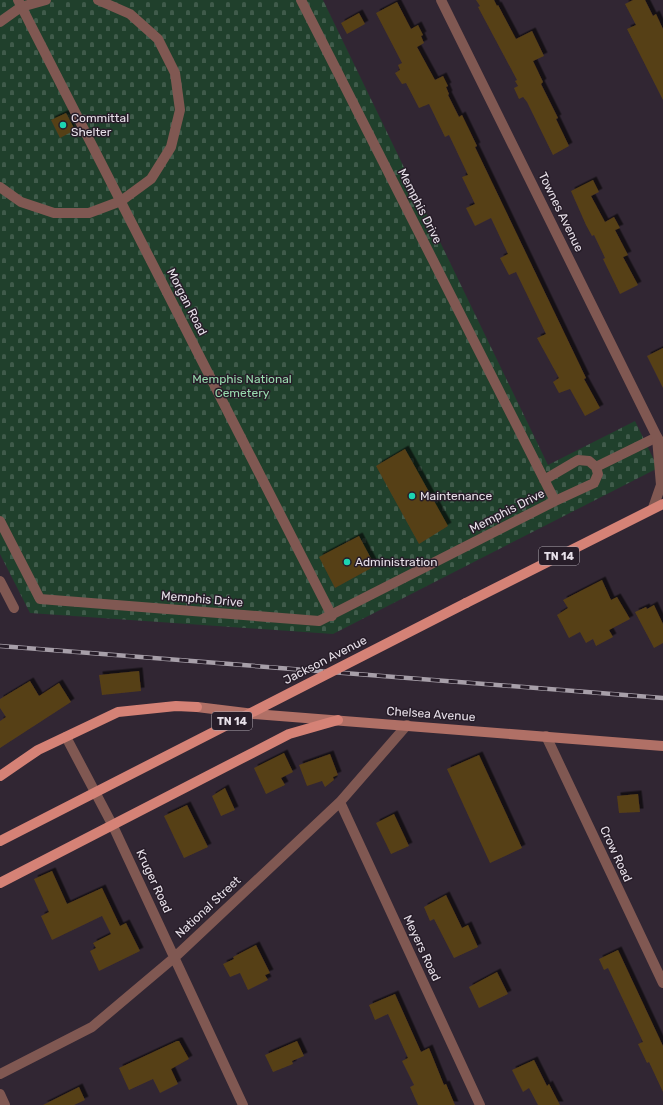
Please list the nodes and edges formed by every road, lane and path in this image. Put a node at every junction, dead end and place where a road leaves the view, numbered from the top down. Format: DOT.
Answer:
graph roads {
  1 [pos="46,0"];
  2 [pos="98,0"];
  3 [pos="301,0"];
  4 [pos="441,0"];
  5 [pos="19,4"];
  6 [pos="0,22"];
  7 [pos="0,187"];
  8 [pos="121,202"];
  9 [pos="657,436"];
  10 [pos="663,446"];
  11 [pos="596,467"];
  12 [pos="544,480"];
  13 [pos="555,502"];
  14 [pos="663,504"];
  15 [pos="653,508"];
  16 [pos="0,522"];
  17 [pos="0,581"];
  18 [pos="14,608"];
  19 [pos="332,616"];
  20 [pos="338,720"];
  21 [pos="407,725"];
  22 [pos="546,736"];
  23 [pos="66,737"];
  24 [pos="663,746"];
  25 [pos="0,776"];
  26 [pos="340,802"];
  27 [pos="114,826"];
  28 [pos="0,841"];
  29 [pos="0,883"];
  30 [pos="174,957"];
  31 [pos="663,983"];
  32 [pos="0,1074"];
  33 [pos="0,1094"];
  34 [pos="5,1105"];
  35 [pos="243,1105"];
  36 [pos="480,1105"];
  1 -- 5 [label="street"];
  2 -- 8 [label="street"];
  3 -- 12 [label="street, Memphis Drive"];
  4 -- 9 [label="street, Townes Avenue"];
  5 -- 6 [label="street"];
  5 -- 8 [label="street, Morgan Road"];
  7 -- 8 [label="street"];
  8 -- 19 [label="street, Morgan Road"];
  9 -- 10 [label="street, Townes Avenue"];
  9 -- 11 [label="street"];
  9 -- 15 [label="street, Townes Avenue"];
  11 -- 12 [label="street"];
  11 -- 13 [label="street"];
  12 -- 13 [label="street, Memphis Drive"];
  13 -- 19 [label="street, Memphis Drive"];
  14 -- 15 [label="main road, Jackson Avenue / TN 14"];
  15 -- 28 [label="main road, Jackson Avenue / TN 14, bridge"];
  16 -- 19 [label="street, Memphis Drive"];
  17 -- 18 [label="street"];
  20 -- 21 [label="main road, Chelsea Avenue"];
  20 -- 23 [label="main road, Chelsea Avenue"];
  20 -- 27 [label="main road"];
  21 -- 22 [label="main road, Chelsea Avenue"];
  21 -- 26 [label="street, National Street"];
  22 -- 24 [label="main road, Chelsea Avenue"];
  22 -- 31 [label="street, Crow Road"];
  23 -- 25 [label="main road"];
  23 -- 27 [label="street, Kruger Road"];
  26 -- 30 [label="street, National Street"];
  26 -- 36 [label="street, Meyers Road"];
  27 -- 29 [label="main road"];
  27 -- 30 [label="street, Kruger Road"];
  30 -- 32 [label="street, National Street"];
  30 -- 35 [label="street, Kruger Road"];
  33 -- 34 [label="street"];
}
